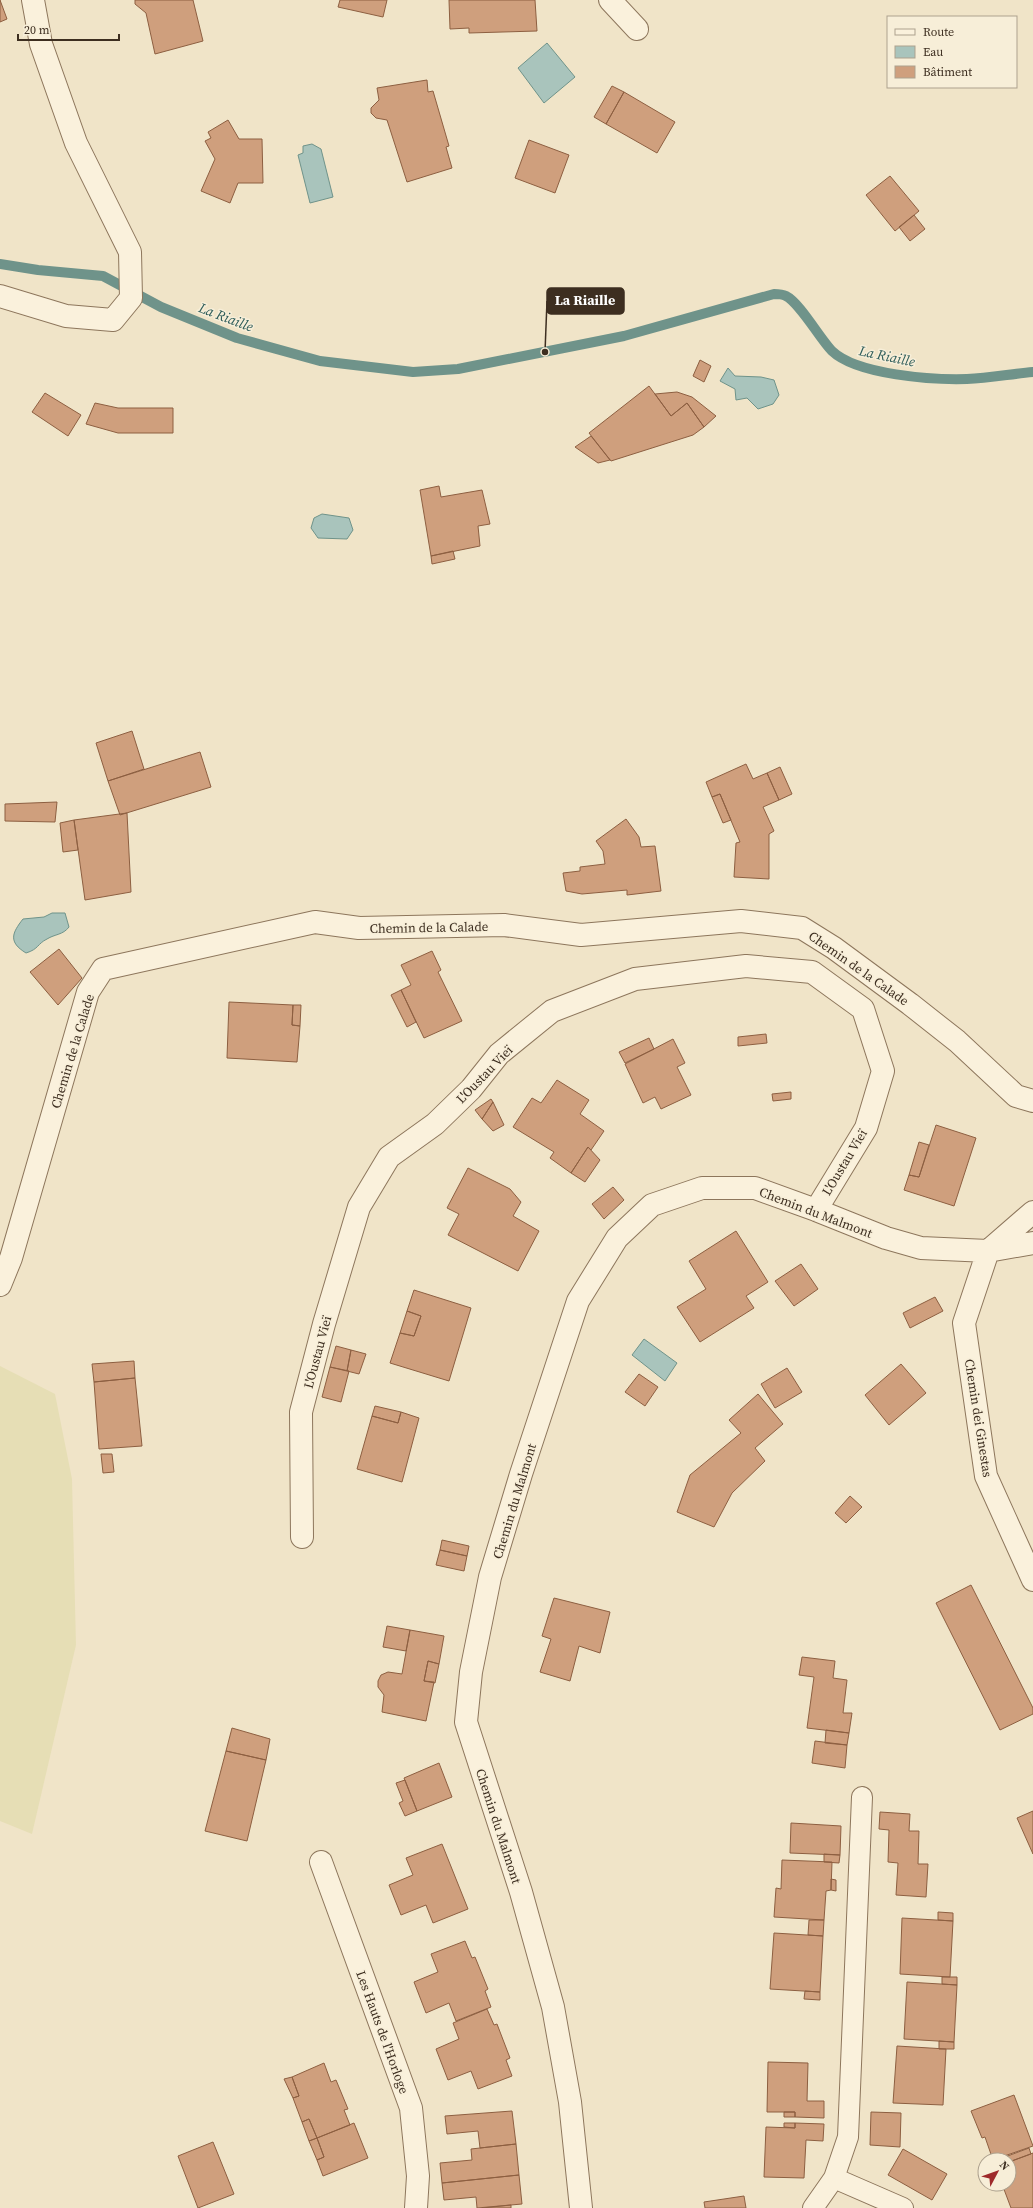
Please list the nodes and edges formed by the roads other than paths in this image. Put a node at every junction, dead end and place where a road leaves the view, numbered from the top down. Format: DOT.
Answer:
graph roads {
  1 [pos="33,0"];
  2 [pos="610,0"];
  3 [pos="637,29"];
  4 [pos="0,296"];
  5 [pos="1033,1101"];
  6 [pos="816,1210"];
  7 [pos="1033,1212"];
  8 [pos="1033,1243"];
  9 [pos="988,1251"];
  10 [pos="0,1285"];
  11 [pos="302,1537"];
  12 [pos="1033,1580"];
  13 [pos="862,1798"];
  14 [pos="321,1862"];
  15 [pos="834,2178"];
  16 [pos="416,2208"];
  17 [pos="581,2208"];
  18 [pos="813,2208"];
  19 [pos="903,2208"];
  1 -- 4 [label="street"];
  2 -- 3 [label="street"];
  5 -- 10 [label="street, Chemin de la Calade"];
  6 -- 9 [label="street, Chemin du Malmont"];
  6 -- 11 [label="street, L'Oustau Vieï"];
  6 -- 17 [label="street, Chemin du Malmont"];
  7 -- 9 [label="street"];
  8 -- 9 [label="street, Chemin du Malmont"];
  9 -- 12 [label="street, Chemin dei Ginestas"];
  13 -- 15 [label="lane"];
  14 -- 16 [label="street, Les Hauts de l'Horloge"];
  15 -- 18 [label="lane"];
  15 -- 19 [label="lane"];
}
